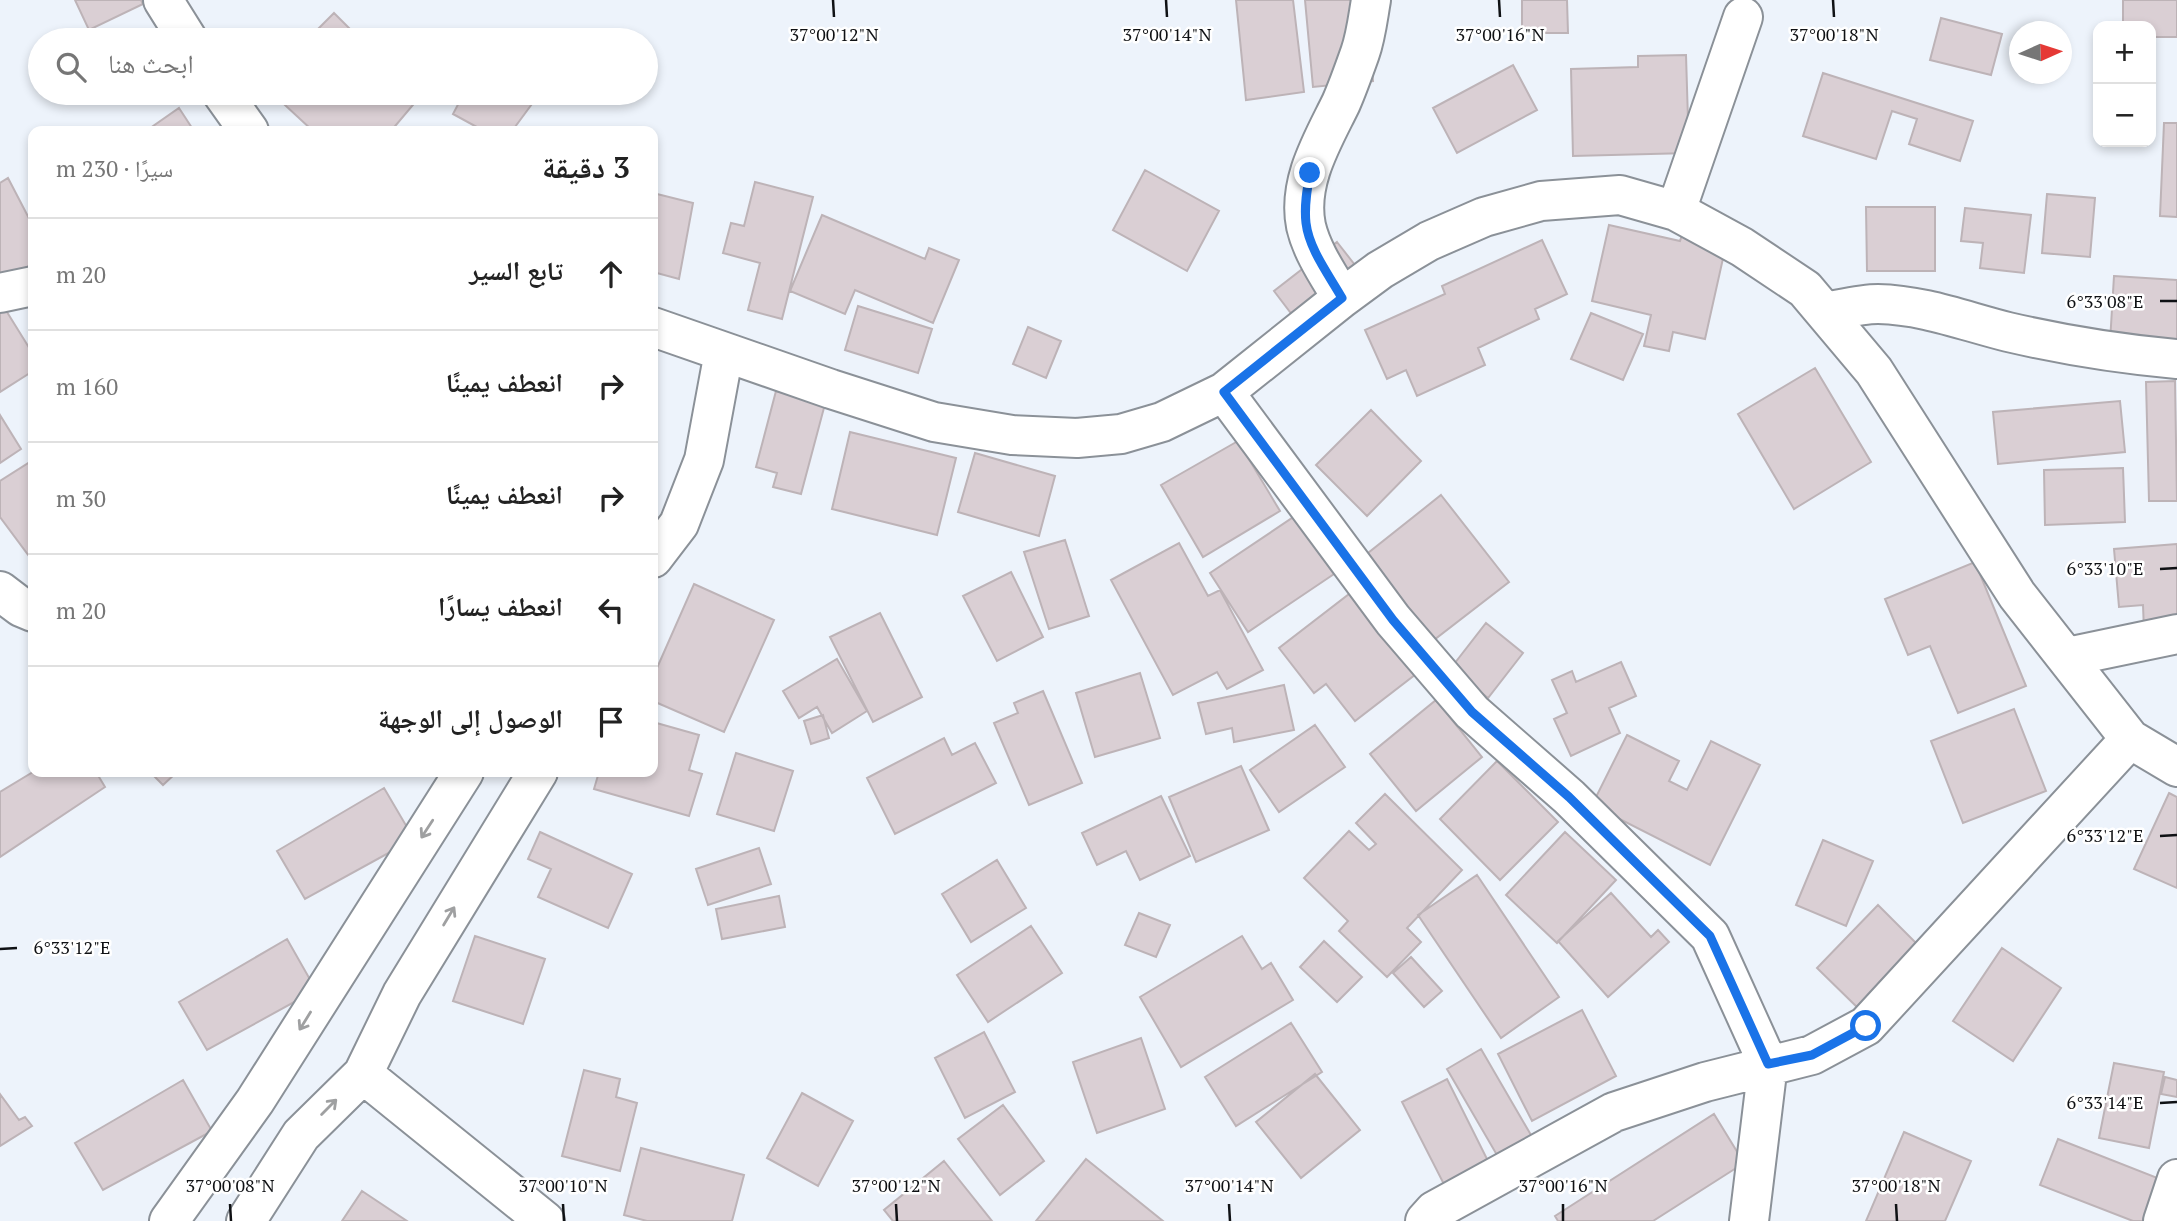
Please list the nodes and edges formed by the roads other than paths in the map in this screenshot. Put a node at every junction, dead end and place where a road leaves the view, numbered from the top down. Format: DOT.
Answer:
graph roads {
  1 [pos="163,0"];
  2 [pos="1371,0"];
  3 [pos="1743,17"];
  4 [pos="180,28"];
  5 [pos="231,105"];
  6 [pos="245,126"];
  7 [pos="1676,211"];
  8 [pos="28,287"];
  9 [pos="0,293"];
  10 [pos="1342,298"];
  11 [pos="1825,312"];
  12 [pos="658,329"];
  13 [pos="724,352"];
  14 [pos="2177,359"];
  15 [pos="1224,392"];
  16 [pos="658,551"];
  17 [pos="0,591"];
  18 [pos="28,610"];
  19 [pos="2177,634"];
  20 [pos="2067,657"];
  21 [pos="2130,739"];
  22 [pos="2177,767"];
  23 [pos="461,777"];
  24 [pos="534,777"];
  25 [pos="1768,1064"];
  26 [pos="363,1074"];
  27 [pos="255,1101"];
  28 [pos="301,1135"];
  29 [pos="2177,1179"];
  30 [pos="169,1221"];
  31 [pos="246,1221"];
  32 [pos="545,1221"];
  33 [pos="1425,1221"];
  34 [pos="1749,1221"];
  35 [pos="2163,1221"];
  1 -- 4 [label="street"];
  2 -- 10 [label="street"];
  3 -- 7 [label="street"];
  5 -- 6 [label="street"];
  7 -- 10 [label="street"];
  7 -- 11 [label="street"];
  8 -- 9 [label="street"];
  10 -- 15 [label="street"];
  11 -- 14 [label="street"];
  11 -- 20 [label="street"];
  12 -- 13 [label="street"];
  13 -- 15 [label="street"];
  13 -- 16 [label="street"];
  15 -- 25 [label="street"];
  17 -- 18 [label="street"];
  19 -- 20 [label="street"];
  20 -- 21 [label="street"];
  21 -- 22 [label="street"];
  21 -- 25 [label="street"];
  23 -- 27 [label="street, one-way"];
  26 -- 24 [label="street, one-way"];
  25 -- 33 [label="street"];
  25 -- 34 [label="street"];
  28 -- 26 [label="street, one-way"];
  26 -- 32 [label="street"];
  27 -- 28 [label="street"];
  27 -- 30 [label="street"];
  28 -- 31 [label="street"];
  29 -- 35 [label="street"];
}
